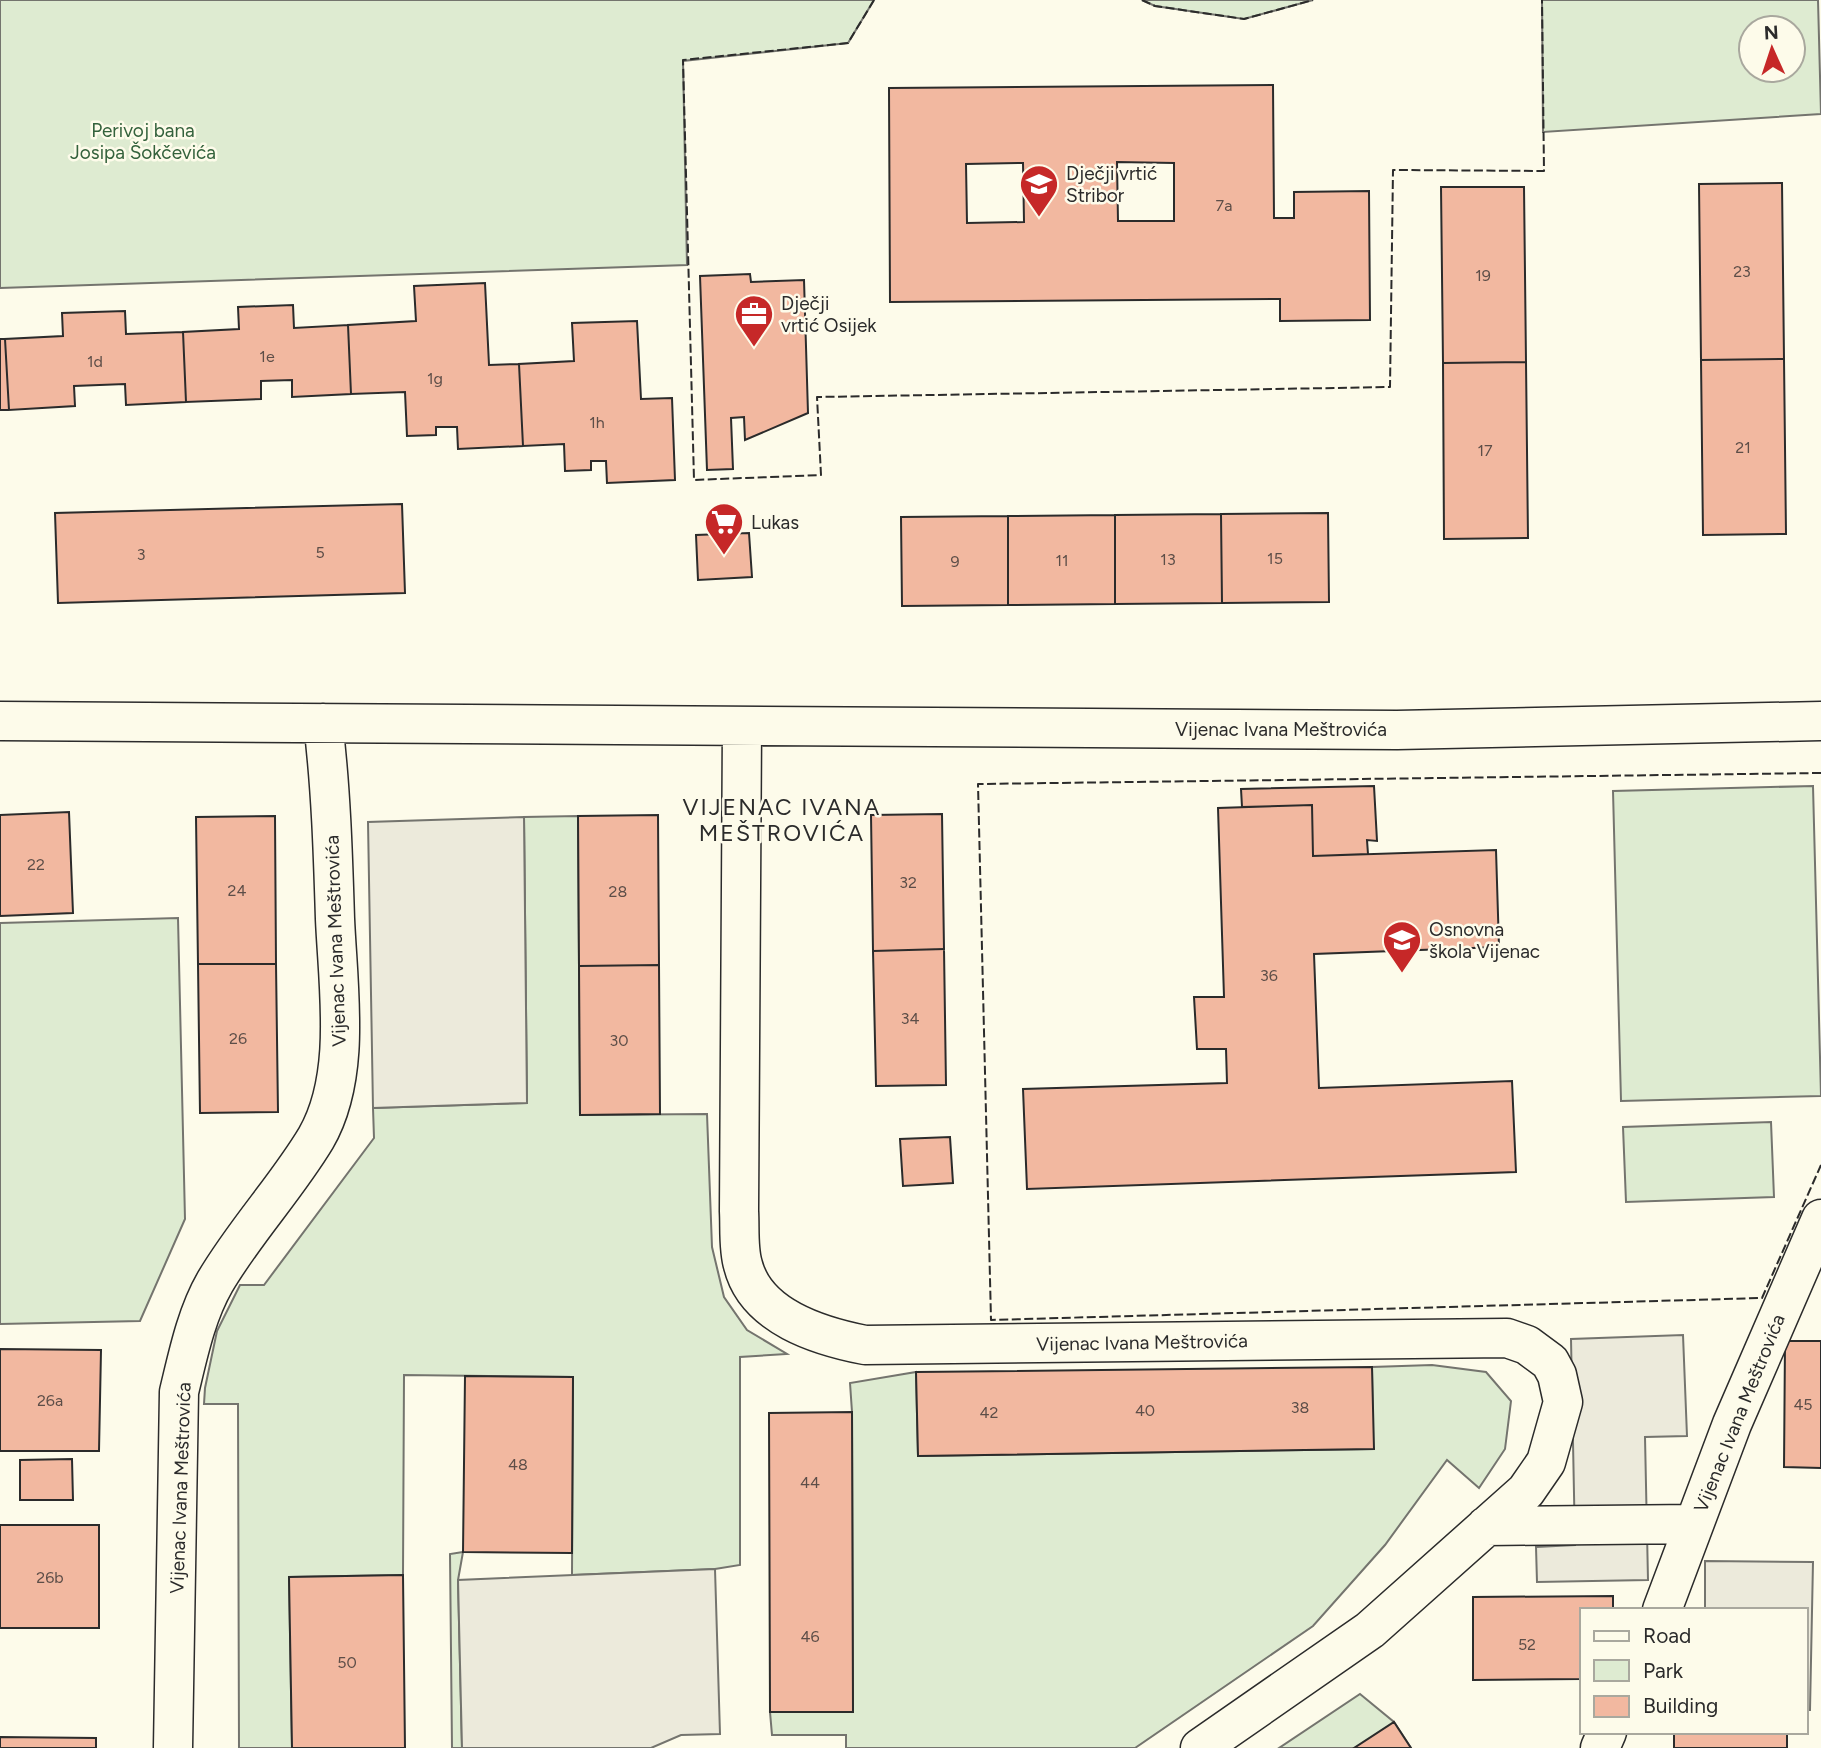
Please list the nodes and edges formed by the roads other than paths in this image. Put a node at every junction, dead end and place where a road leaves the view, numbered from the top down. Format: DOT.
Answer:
graph roads {
  1 [pos="0,720"];
  2 [pos="1821,721"];
  3 [pos="323,723"];
  4 [pos="742,726"];
  5 [pos="1821,1219"];
  6 [pos="1694,1524"];
  7 [pos="1486,1527"];
  8 [pos="1663,1608"];
  9 [pos="173,1748"];
  10 [pos="1200,1748"];
  1 -- 3 [label="street, Vijenac Ivana Meštrovića"];
  2 -- 4 [label="street, Vijenac Ivana Meštrovića"];
  3 -- 4 [label="street, Vijenac Ivana Meštrovića"];
  3 -- 9 [label="street, Vijenac Ivana Meštrovića"];
  4 -- 7 [label="street, Vijenac Ivana Meštrovića"];
  5 -- 6 [label="street, Vijenac Ivana Meštrovića"];
  6 -- 7 [label="street"];
  6 -- 8 [label="street, Vijenac Ivana Meštrovića"];
  7 -- 10 [label="street, Vijenac Ivana Meštrovića"];
}
